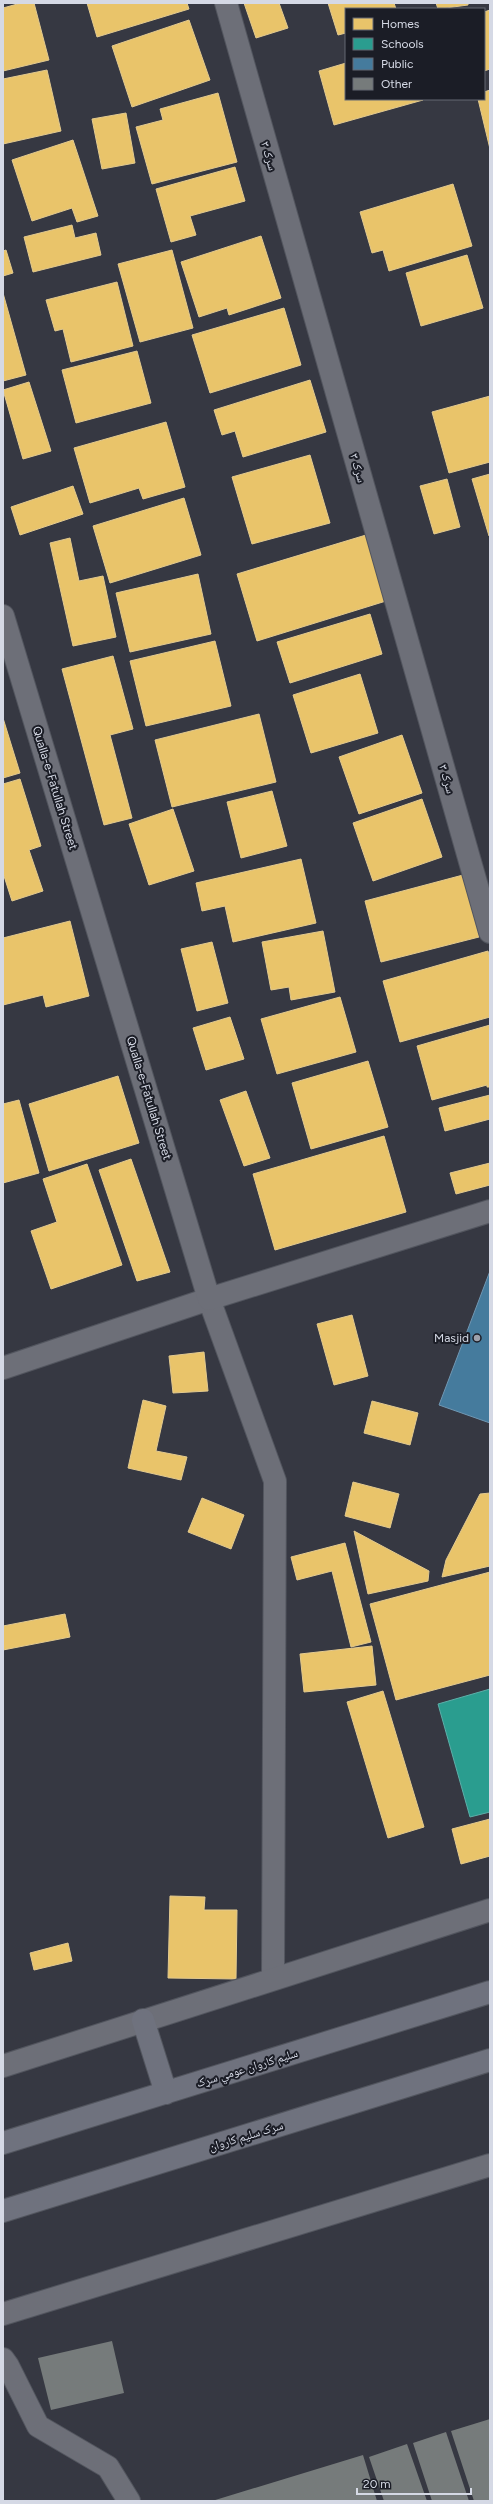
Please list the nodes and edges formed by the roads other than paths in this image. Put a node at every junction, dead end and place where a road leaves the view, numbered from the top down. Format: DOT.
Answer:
graph roads {
  1 [pos="226,3"];
  2 [pos="3,616"];
  3 [pos="490,932"];
  4 [pos="490,1211"];
  5 [pos="209,1299"];
  6 [pos="3,1368"];
  7 [pos="490,1910"];
  8 [pos="273,1978"];
  9 [pos="490,1992"];
  10 [pos="143,2020"];
  11 [pos="490,2060"];
  12 [pos="3,2066"];
  13 [pos="166,2093"];
  14 [pos="3,2143"];
  15 [pos="490,2165"];
  16 [pos="3,2211"];
  17 [pos="3,2314"];
  18 [pos="3,2359"];
  19 [pos="129,2501"];
  1 -- 3 [label="street, سرک ۳"];
  2 -- 5 [label="street, Qualla-e-Fatullah Street"];
  4 -- 5 [label="street"];
  5 -- 6 [label="street"];
  5 -- 8 [label="street, Qualla-e-Fatullah Street"];
  7 -- 8 [label="street"];
  8 -- 10 [label="street"];
  9 -- 13 [label="main road, سلیم کاروان عومي سړک"];
  10 -- 12 [label="street"];
  10 -- 13 [label="main road"];
  11 -- 16 [label="main road, سرک سلیم کاروان"];
  13 -- 14 [label="main road, سلیم کاروان عومي سړک"];
  15 -- 17 [label="street"];
  18 -- 19 [label="street"];
}
